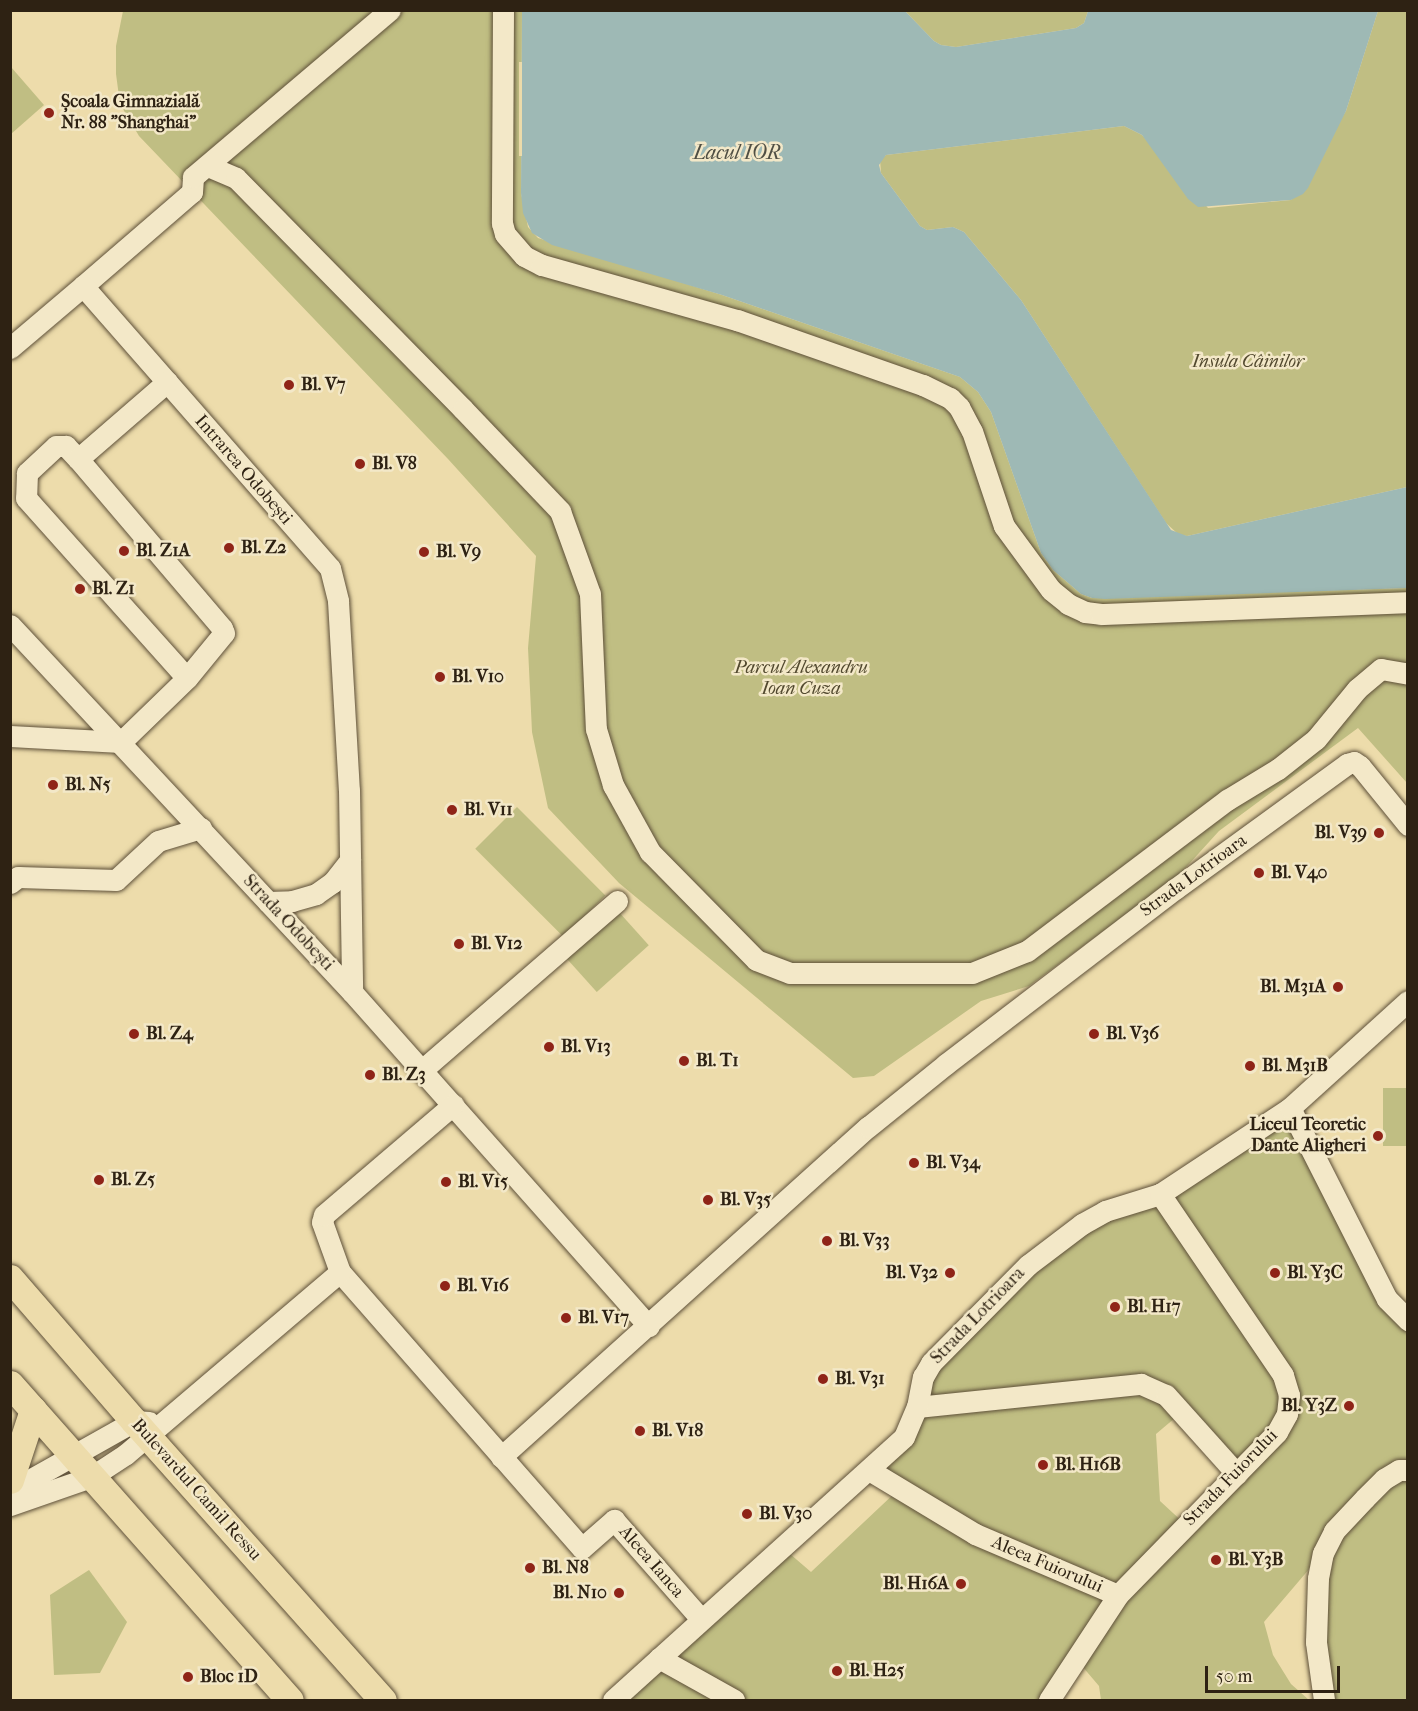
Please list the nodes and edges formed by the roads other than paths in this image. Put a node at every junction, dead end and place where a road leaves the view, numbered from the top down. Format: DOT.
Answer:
graph roads {
  1 [pos="390,10"];
  2 [pos="503,10"];
  3 [pos="208,165"];
  4 [pos="83,286"];
  5 [pos="10,348"];
  6 [pos="167,382"];
  7 [pos="78,459"];
  8 [pos="1407,602"];
  9 [pos="10,625"];
  10 [pos="1407,674"];
  11 [pos="187,678"];
  12 [pos="10,736"];
  13 [pos="121,742"];
  14 [pos="1407,825"];
  15 [pos="201,828"];
  16 [pos="350,860"];
  17 [pos="10,883"];
  18 [pos="617,901"];
  19 [pos="268,902"];
  20 [pos="352,992"];
  21 [pos="1407,1000"];
  22 [pos="422,1070"];
  23 [pos="453,1105"];
  24 [pos="1290,1108"];
  25 [pos="1160,1194"];
  26 [pos="340,1272"];
  27 [pos="10,1278"];
  28 [pos="1407,1320"];
  29 [pos="649,1326"];
  30 [pos="10,1384"];
  31 [pos="917,1407"];
  32 [pos="33,1410"];
  33 [pos="150,1426"];
  34 [pos="71,1455"];
  35 [pos="501,1457"];
  36 [pos="869,1470"];
  37 [pos="1407,1470"];
  38 [pos="1237,1474"];
  39 [pos="91,1477"];
  40 [pos="10,1480"];
  41 [pos="10,1491"];
  42 [pos="10,1505"];
  43 [pos="1118,1595"];
  44 [pos="700,1619"];
  45 [pos="659,1658"];
  46 [pos="290,1701"];
  47 [pos="383,1701"];
  48 [pos="612,1701"];
  49 [pos="734,1701"];
  50 [pos="1049,1701"];
  51 [pos="1324,1701"];
  1 -- 3 [label="street"];
  2 -- 8 [label="street"];
  3 -- 4 [label="street"];
  3 -- 10 [label="street"];
  4 -- 5 [label="street"];
  4 -- 6 [label="street, Intrarea Odobești"];
  6 -- 7 [label="street"];
  6 -- 16 [label="street, Intrarea Odobești"];
  7 -- 11 [label="street"];
  7 -- 11 [label="street"];
  9 -- 13 [label="street, Strada Odobești"];
  11 -- 13 [label="street"];
  12 -- 13 [label="street"];
  13 -- 15 [label="street, Strada Odobești"];
  14 -- 29 [label="street, Strada Lotrioara"];
  15 -- 17 [label="street"];
  15 -- 19 [label="street, Strada Odobești"];
  16 -- 19 [label="street"];
  16 -- 20 [label="street, Intrarea Odobești"];
  18 -- 22 [label="street"];
  19 -- 20 [label="street, Strada Odobești"];
  20 -- 22 [label="street, Strada Odobești"];
  21 -- 24 [label="street, Strada Lotrioara"];
  22 -- 23 [label="street, Strada Odobești"];
  23 -- 26 [label="street"];
  23 -- 29 [label="street, Strada Odobești"];
  24 -- 25 [label="street, Strada Lotrioara"];
  24 -- 28 [label="street"];
  25 -- 31 [label="street, Strada Lotrioara"];
  25 -- 38 [label="street, Strada Fuiorului"];
  26 -- 33 [label="street"];
  26 -- 35 [label="street, Aleea Ianca"];
  27 -- 33 [label="main road, Bulevardul Camil Ressu"];
  29 -- 35 [label="street"];
  30 -- 32 [label="main road"];
  31 -- 36 [label="street, Strada Lotrioara"];
  31 -- 38 [label="street"];
  32 -- 34 [label="main road"];
  32 -- 40 [label="main road"];
  33 -- 34 [label="street"];
  33 -- 39 [label="street"];
  33 -- 47 [label="main road, Bulevardul Camil Ressu"];
  34 -- 39 [label="main road"];
  34 -- 41 [label="street"];
  35 -- 44 [label="street, Aleea Ianca"];
  36 -- 43 [label="street, Aleea Fuiorului"];
  36 -- 44 [label="street, Strada Lotrioara"];
  37 -- 51 [label="street"];
  38 -- 43 [label="street, Strada Fuiorului"];
  39 -- 42 [label="street"];
  39 -- 46 [label="main road"];
  43 -- 50 [label="street, Aleea Fuiorului"];
  44 -- 45 [label="street, Strada Lotrioara"];
  45 -- 48 [label="street, Strada Lotrioara"];
  45 -- 49 [label="street"];
}
